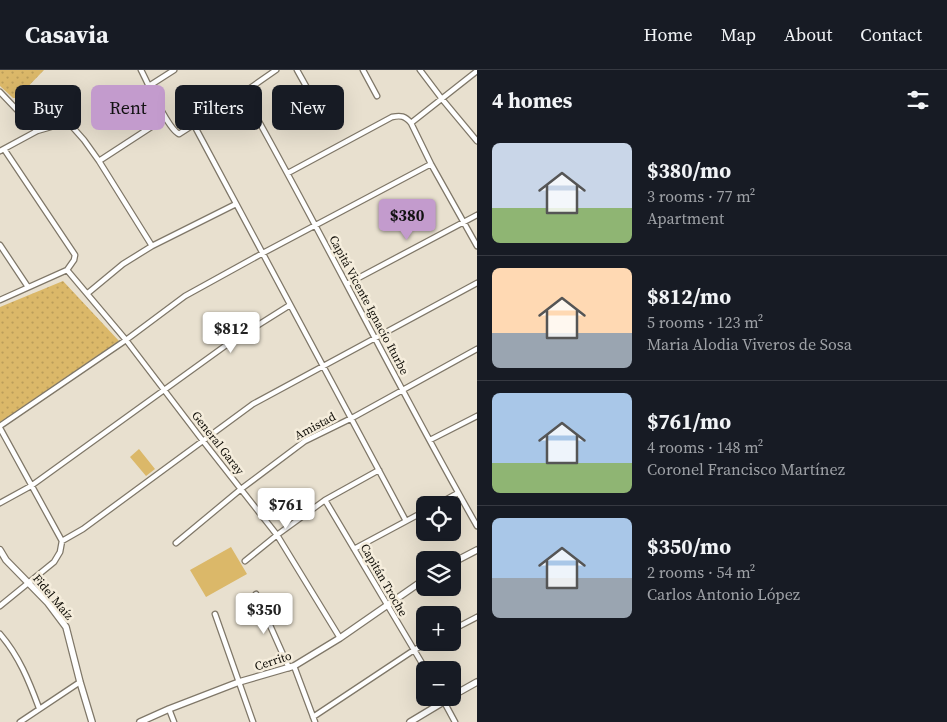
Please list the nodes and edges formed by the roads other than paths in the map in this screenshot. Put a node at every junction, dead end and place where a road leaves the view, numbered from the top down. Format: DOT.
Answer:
graph roads {
  1 [pos="142,70"];
  2 [pos="174,70"];
  3 [pos="276,70"];
  4 [pos="297,70"];
  5 [pos="363,70"];
  6 [pos="420,70"];
  7 [pos="477,71"];
  8 [pos="149,85"];
  9 [pos="151,85"];
  10 [pos="254,85"];
  11 [pos="305,85"];
  12 [pos="0,92"];
  13 [pos="378,96"];
  14 [pos="442,100"];
  15 [pos="166,118"];
  16 [pos="411,123"];
  17 [pos="262,127"];
  18 [pos="187,130"];
  19 [pos="196,130"];
  20 [pos="37,131"];
  21 [pos="477,141"];
  22 [pos="2,150"];
  23 [pos="99,161"];
  24 [pos="431,164"];
  25 [pos="288,173"];
  26 [pos="236,204"];
  27 [pos="477,215"];
  28 [pos="464,222"];
  29 [pos="316,225"];
  30 [pos="0,245"];
  31 [pos="152,246"];
  32 [pos="477,246"];
  33 [pos="263,253"];
  34 [pos="67,270"];
  35 [pos="477,283"];
  36 [pos="347,284"];
  37 [pos="28,287"];
  38 [pos="88,293"];
  39 [pos="0,300"];
  40 [pos="290,305"];
  41 [pos="376,337"];
  42 [pos="126,340"];
  43 [pos="477,349"];
  44 [pos="323,364"];
  45 [pos="163,389"];
  46 [pos="402,389"];
  47 [pos="477,416"];
  48 [pos="352,418"];
  49 [pos="0,427"];
  50 [pos="430,440"];
  51 [pos="203,442"];
  52 [pos="378,470"];
  53 [pos="31,486"];
  54 [pos="241,488"];
  55 [pos="458,493"];
  56 [pos="452,496"];
  57 [pos="325,500"];
  58 [pos="0,503"];
  59 [pos="416,515"];
  60 [pos="406,520"];
  61 [pos="477,526"];
  62 [pos="277,535"];
  63 [pos="62,541"];
  64 [pos="176,543"];
  65 [pos="354,549"];
  66 [pos="0,550"];
  67 [pos="477,550"];
  68 [pos="461,558"];
  69 [pos="245,561"];
  70 [pos="28,582"];
  71 [pos="416,585"];
  72 [pos="256,594"];
  73 [pos="386,604"];
  74 [pos="0,606"];
  75 [pos="216,614"];
  76 [pos="477,617"];
  77 [pos="461,625"];
  78 [pos="0,634"];
  79 [pos="340,638"];
  80 [pos="414,650"];
  81 [pos="421,661"];
  82 [pos="292,667"];
  83 [pos="80,682"];
  84 [pos="239,682"];
  85 [pos="477,682"];
  86 [pos="461,691"];
  87 [pos="433,706"];
  88 [pos="447,706"];
  89 [pos="39,708"];
  90 [pos="169,709"];
  91 [pos="314,720"];
  92 [pos="20,722"];
  93 [pos="92,722"];
  94 [pos="140,722"];
  95 [pos="174,722"];
  96 [pos="253,722"];
  97 [pos="410,722"];
  98 [pos="455,722"];
  1 -- 8 [label="street"];
  2 -- 9 [label="street"];
  3 -- 10 [label="street"];
  4 -- 11 [label="street"];
  5 -- 13 [label="street"];
  6 -- 14 [label="street"];
  7 -- 14 [label="street"];
  12 -- 20 [label="street"];
  14 -- 16 [label="street"];
  14 -- 21 [label="street"];
  15 -- 18 [label="street"];
  15 -- 23 [label="street"];
  16 -- 24 [label="street"];
  16 -- 25 [label="street"];
  17 -- 25 [label="street, Capitá Vicente Ignacio Iturbe"];
  19 -- 26 [label="street"];
  20 -- 22 [label="street"];
  20 -- 23 [label="street"];
  22 -- 34 [label="street"];
  23 -- 31 [label="street"];
  24 -- 28 [label="street"];
  24 -- 29 [label="street"];
  25 -- 29 [label="street, Capitá Vicente Ignacio Iturbe"];
  26 -- 31 [label="street"];
  26 -- 33 [label="street"];
  27 -- 28 [label="street"];
  28 -- 32 [label="street"];
  28 -- 36 [label="street"];
  29 -- 33 [label="street"];
  29 -- 36 [label="street, Capitá Vicente Ignacio Iturbe"];
  30 -- 37 [label="street"];
  31 -- 38 [label="street"];
  33 -- 40 [label="street"];
  33 -- 42 [label="street"];
  34 -- 37 [label="street"];
  34 -- 38 [label="street, General Garay"];
  35 -- 41 [label="street"];
  36 -- 41 [label="street, Capitá Vicente Ignacio Iturbe"];
  37 -- 39 [label="street"];
  38 -- 42 [label="street, General Garay"];
  40 -- 44 [label="street"];
  40 -- 45 [label="street"];
  41 -- 44 [label="street"];
  41 -- 46 [label="street, Capitá Vicente Ignacio Iturbe"];
  42 -- 45 [label="street, General Garay"];
  42 -- 49 [label="street"];
  43 -- 46 [label="street, Amistad"];
  44 -- 48 [label="street"];
  44 -- 51 [label="street"];
  45 -- 51 [label="street, General Garay"];
  45 -- 53 [label="street"];
  46 -- 48 [label="street, Amistad"];
  46 -- 50 [label="street, Capitá Vicente Ignacio Iturbe"];
  47 -- 50 [label="street"];
  48 -- 52 [label="street"];
  48 -- 54 [label="street, Amistad"];
  49 -- 53 [label="street"];
  50 -- 55 [label="street, Capitá Vicente Ignacio Iturbe"];
  51 -- 54 [label="street, General Garay"];
  51 -- 63 [label="street"];
  52 -- 57 [label="street"];
  52 -- 60 [label="street"];
  53 -- 58 [label="street"];
  53 -- 63 [label="street"];
  54 -- 62 [label="street, General Garay"];
  54 -- 64 [label="street, Amistad"];
  55 -- 56 [label="street"];
  55 -- 61 [label="street, Capitá Vicente Ignacio Iturbe"];
  57 -- 62 [label="street"];
  57 -- 65 [label="street, Capitán Troche"];
  59 -- 60 [label="street"];
  60 -- 65 [label="street"];
  62 -- 69 [label="street"];
  62 -- 79 [label="street, General Garay"];
  63 -- 70 [label="street"];
  65 -- 73 [label="street, Capitán Troche"];
  66 -- 70 [label="street, Fidel Maíz"];
  67 -- 68 [label="street"];
  70 -- 74 [label="street"];
  70 -- 83 [label="street, Fidel Maíz"];
  71 -- 73 [label="street, Cerrito"];
  72 -- 82 [label="street"];
  73 -- 79 [label="street, Cerrito"];
  73 -- 80 [label="street, Capitán Troche"];
  75 -- 84 [label="street"];
  76 -- 77 [label="street"];
  78 -- 89 [label="street"];
  79 -- 82 [label="street, Cerrito"];
  80 -- 81 [label="street, Capitán Troche"];
  80 -- 91 [label="street"];
  82 -- 84 [label="street, Cerrito"];
  82 -- 91 [label="street"];
  83 -- 89 [label="street"];
  83 -- 93 [label="street, Fidel Maíz"];
  84 -- 90 [label="street, Cerrito"];
  84 -- 96 [label="street"];
  85 -- 86 [label="street"];
  87 -- 97 [label="street"];
  88 -- 98 [label="street"];
  89 -- 92 [label="street"];
  90 -- 94 [label="street, Cerrito"];
  90 -- 95 [label="street"];
}
